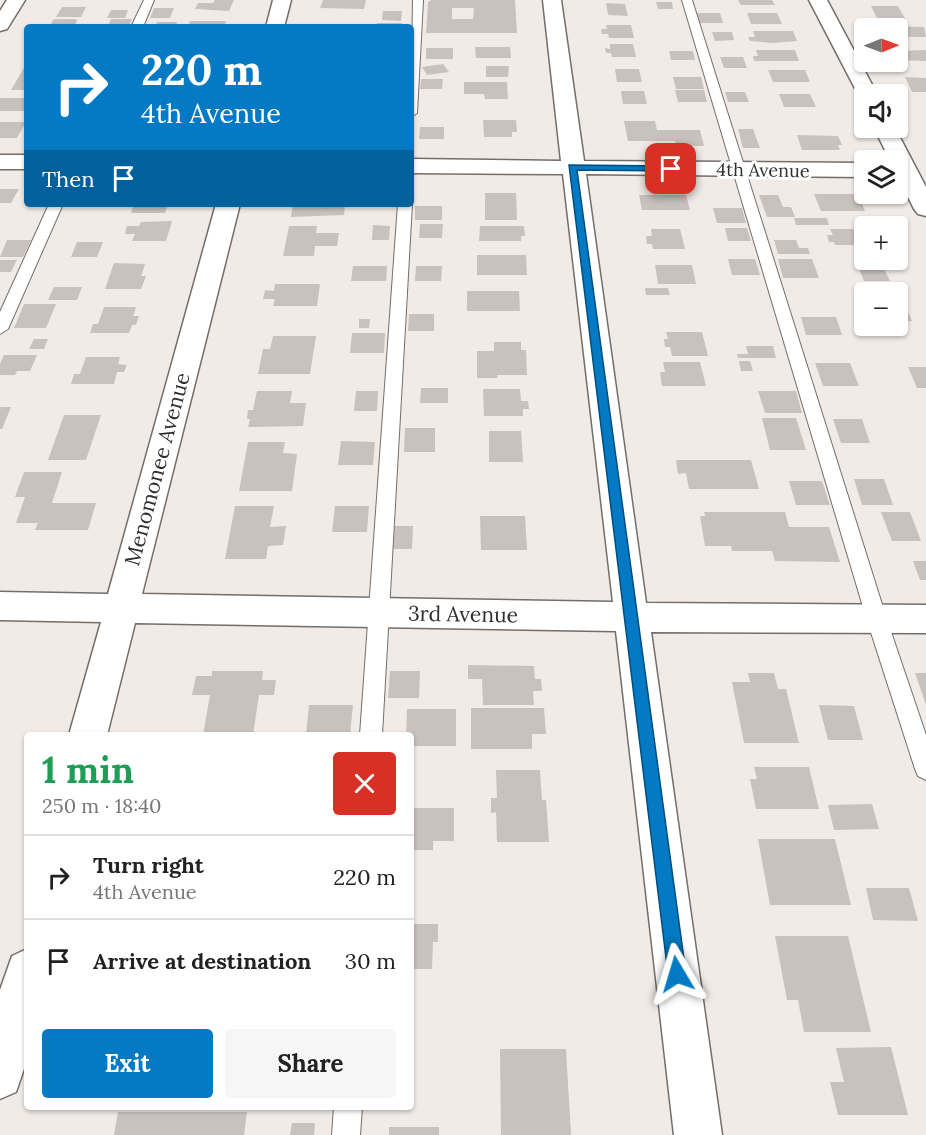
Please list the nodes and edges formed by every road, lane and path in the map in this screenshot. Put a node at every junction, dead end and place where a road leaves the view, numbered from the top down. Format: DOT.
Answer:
graph roads {
  1 [pos="16,0"];
  2 [pos="149,0"];
  3 [pos="282,0"];
  4 [pos="418,0"];
  5 [pos="552,0"];
  6 [pos="687,0"];
  7 [pos="818,0"];
  8 [pos="138,24"];
  9 [pos="276,24"];
  10 [pos="0,25"];
  11 [pos="414,65"];
  12 [pos="862,84"];
  13 [pos="890,138"];
  14 [pos="0,162"];
  15 [pos="24,162"];
  16 [pos="414,166"];
  17 [pos="572,167"];
  18 [pos="741,169"];
  19 [pos="854,170"];
  20 [pos="910,171"];
  21 [pos="55,207"];
  22 [pos="227,207"];
  23 [pos="405,207"];
  24 [pos="926,209"];
  25 [pos="0,329"];
  26 [pos="0,606"];
  27 [pos="120,609"];
  28 [pos="379,612"];
  29 [pos="632,617"];
  30 [pos="876,617"];
  31 [pos="926,619"];
  32 [pos="89,732"];
  33 [pos="371,732"];
  34 [pos="926,769"];
  35 [pos="24,983"];
  36 [pos="0,1076"];
  37 [pos="348,1110"];
  38 [pos="346,1135"];
  39 [pos="698,1135"];
  1 -- 10 [label="street"];
  2 -- 8 [label="lane"];
  3 -- 9 [label="street"];
  4 -- 11 [label="lane"];
  5 -- 17 [label="street"];
  6 -- 18 [label="lane"];
  7 -- 12 [label="street"];
  13 -- 20 [label="street"];
  14 -- 15 [label="street"];
  16 -- 17 [label="street, 4th Avenue"];
  17 -- 18 [label="street, 4th Avenue"];
  17 -- 29 [label="street"];
  18 -- 19 [label="street, 4th Avenue"];
  18 -- 30 [label="lane"];
  20 -- 24 [label="street"];
  21 -- 25 [label="lane"];
  22 -- 27 [label="street, Menomonee Avenue"];
  23 -- 28 [label="lane"];
  26 -- 27 [label="street, 3rd Avenue"];
  27 -- 28 [label="street, 3rd Avenue"];
  27 -- 32 [label="street, Menomonee Avenue"];
  28 -- 29 [label="street, 3rd Avenue"];
  28 -- 33 [label="lane"];
  29 -- 30 [label="street, 3rd Avenue"];
  29 -- 39 [label="street"];
  30 -- 31 [label="street, 3rd Avenue"];
  30 -- 34 [label="lane"];
  35 -- 36 [label="street"];
  37 -- 38 [label="lane"];
}
